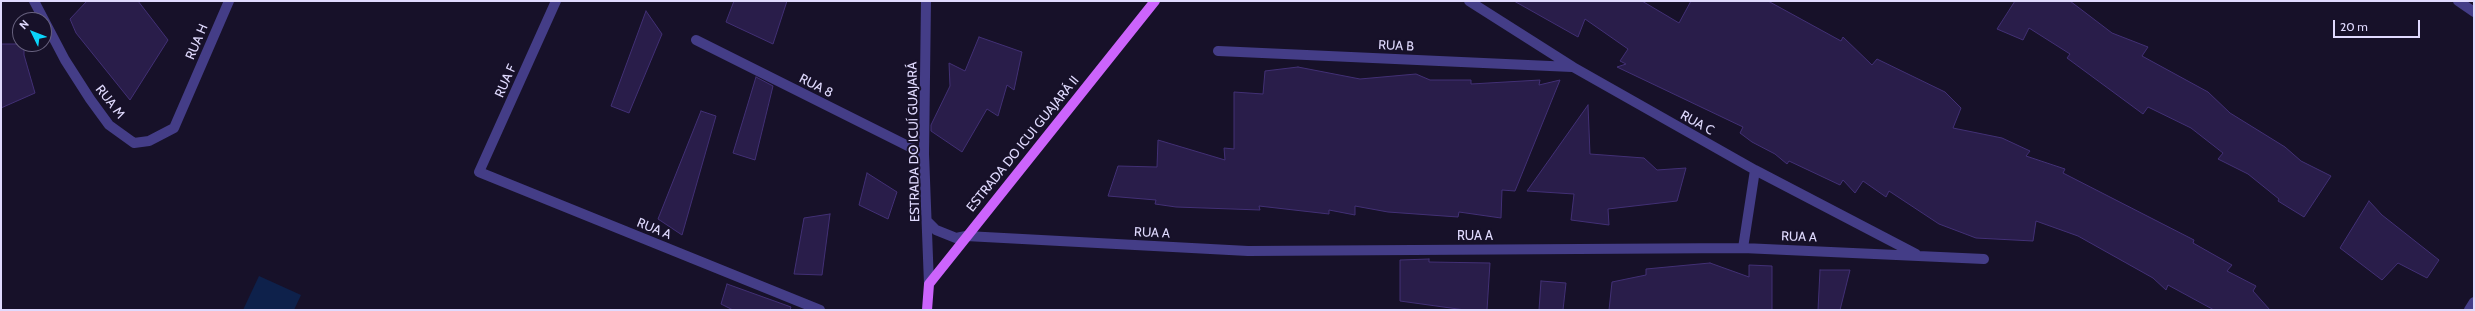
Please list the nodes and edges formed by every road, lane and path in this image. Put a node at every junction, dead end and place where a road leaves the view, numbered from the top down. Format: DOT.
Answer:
graph roads {
  1 [pos="34,1"];
  2 [pos="228,1"];
  3 [pos="556,1"];
  4 [pos="926,1"];
  5 [pos="1155,1"];
  6 [pos="1469,1"];
  7 [pos="2458,1"];
  8 [pos="2474,12"];
  9 [pos="696,40"];
  10 [pos="1218,51"];
  11 [pos="1573,68"];
  12 [pos="190,94"];
  13 [pos="924,154"];
  14 [pos="1755,170"];
  15 [pos="479,172"];
  16 [pos="927,221"];
  17 [pos="966,236"];
  18 [pos="1743,248"];
  19 [pos="1919,255"];
  20 [pos="1984,259"];
  21 [pos="929,284"];
  22 [pos="2474,302"];
  23 [pos="820,310"];
  24 [pos="926,310"];
  25 [pos="2470,310"];
  1 -- 12 [label="street, RUA M"];
  2 -- 12 [label="street, RUA H"];
  3 -- 15 [label="street, RUA F"];
  4 -- 13 [label="street, ESTRADA DO ICUÍ GUAJARÁ"];
  5 -- 17 [label="main road, ESTRADA DO ICUI GUAJARÁ II"];
  6 -- 11 [label="street, RUA C"];
  7 -- 8 [label="street"];
  9 -- 13 [label="street, RUA 8"];
  10 -- 11 [label="street, RUA B"];
  11 -- 14 [label="street, RUA C"];
  13 -- 16 [label="street, ESTRADA DO ICUÍ GUAJARÁ"];
  14 -- 18 [label="street"];
  14 -- 19 [label="street, RUA C"];
  15 -- 23 [label="street, RUA A"];
  16 -- 17 [label="street, RUA A"];
  16 -- 21 [label="street, ESTRADA DO ICUÍ GUAJARÁ"];
  17 -- 18 [label="street, RUA A"];
  17 -- 21 [label="main road, ESTRADA DO ICUI GUAJARÁ II"];
  18 -- 19 [label="street, RUA A"];
  19 -- 20 [label="street, RUA A"];
  21 -- 24 [label="main road"];
  22 -- 25 [label="street"];
}
